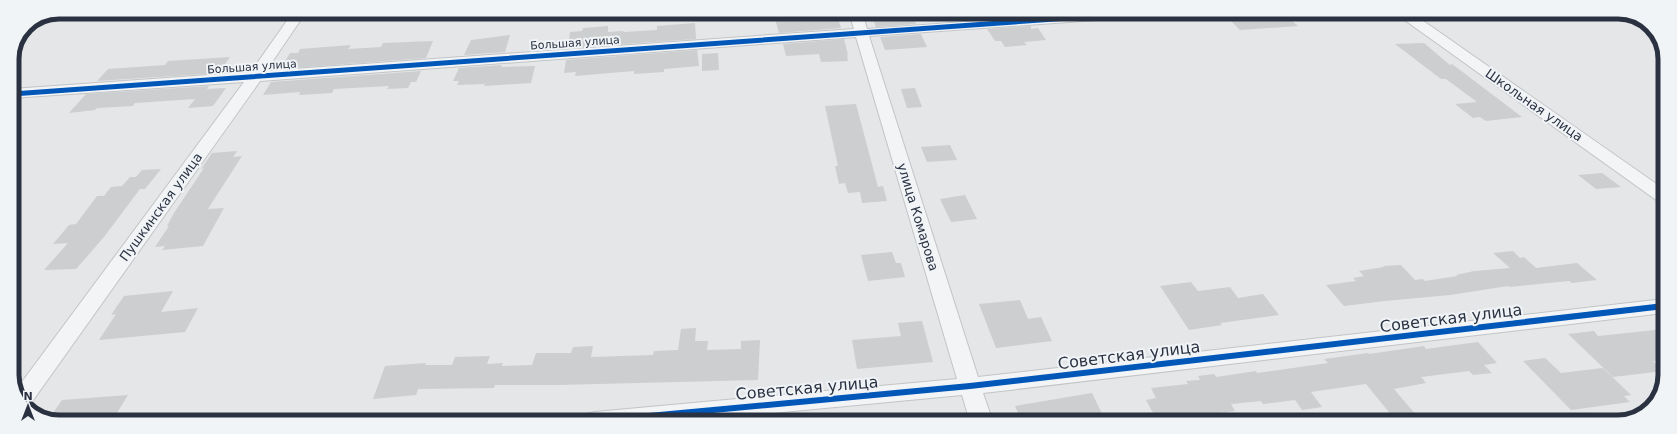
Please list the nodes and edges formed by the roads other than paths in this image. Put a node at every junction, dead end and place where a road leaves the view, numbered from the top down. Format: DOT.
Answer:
graph roads {
  1 [pos="295,19"];
  2 [pos="857,19"];
  3 [pos="1056,19"];
  4 [pos="1412,19"];
  5 [pos="862,33"];
  6 [pos="256,76"];
  7 [pos="19,93"];
  8 [pos="1658,194"];
  9 [pos="1658,307"];
  10 [pos="970,386"];
  11 [pos="25,395"];
  12 [pos="660,415"];
  13 [pos="980,415"];
  1 -- 6 [label="street, Пушкинская улица"];
  2 -- 5 [label="street, улица Комарова"];
  3 -- 5 [label="street, Большая улица"];
  4 -- 8 [label="street, Школьная улица"];
  5 -- 6 [label="street, Большая улица"];
  5 -- 10 [label="street, улица Комарова"];
  6 -- 7 [label="street, Большая улица"];
  6 -- 11 [label="street, Пушкинская улица"];
  9 -- 10 [label="street, Советская улица"];
  10 -- 12 [label="street, Советская улица"];
  10 -- 13 [label="street, улица Комарова"];
}
